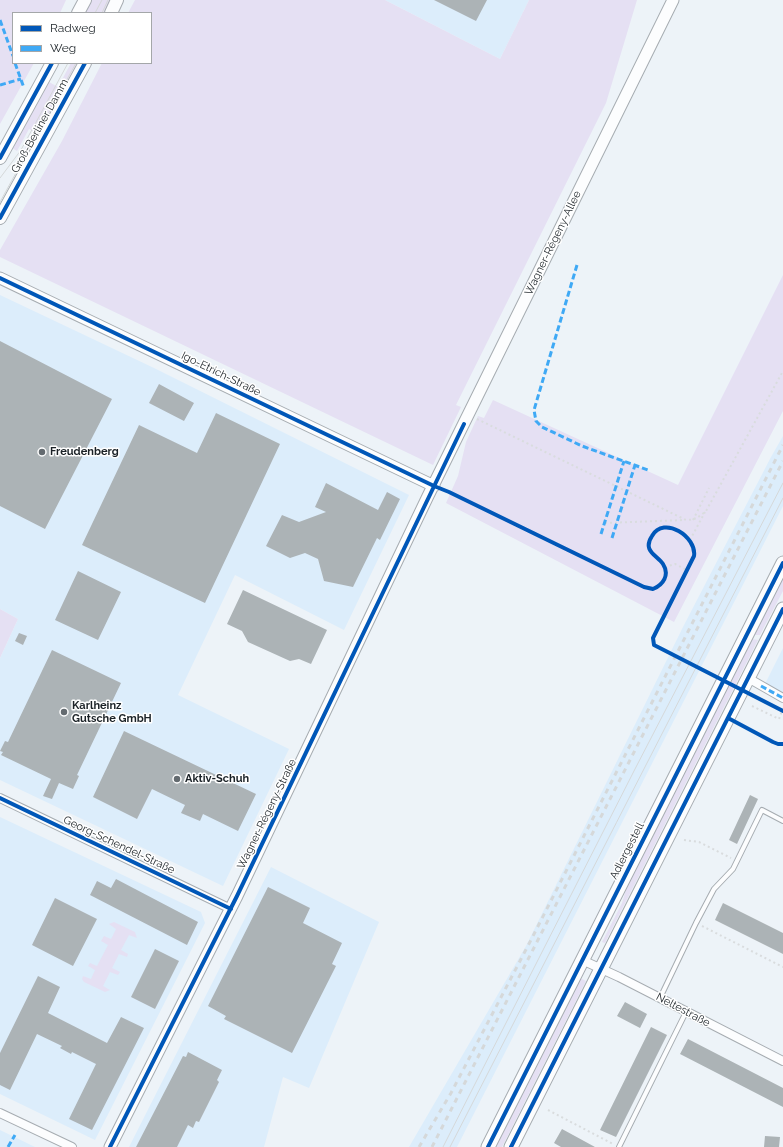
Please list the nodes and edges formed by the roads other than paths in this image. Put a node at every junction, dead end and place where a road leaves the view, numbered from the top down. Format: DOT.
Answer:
graph roads {
  1 [pos="85,0"];
  2 [pos="117,0"];
  3 [pos="673,0"];
  4 [pos="79,12"];
  5 [pos="111,12"];
  6 [pos="51,64"];
  7 [pos="84,64"];
  8 [pos="0,158"];
  9 [pos="0,218"];
  10 [pos="0,278"];
  11 [pos="434,486"];
  12 [pos="783,563"];
  13 [pos="783,610"];
  14 [pos="748,678"];
  15 [pos="783,698"];
  16 [pos="0,798"];
  17 [pos="783,821"];
  18 [pos="231,909"];
  19 [pos="582,960"];
  20 [pos="601,969"];
  21 [pos="660,998"];
  22 [pos="686,1012"];
  23 [pos="783,1061"];
  24 [pos="0,1113"];
  25 [pos="72,1147"];
  26 [pos="110,1147"];
  27 [pos="488,1147"];
  28 [pos="511,1147"];
  29 [pos="619,1147"];
  1 -- 4 [label="main road"];
  2 -- 5 [label="main road"];
  3 -- 11 [label="street, Wagner-Régeny-Allee"];
  6 -- 8 [label="main road, Groß-Berliner Damm"];
  7 -- 9 [label="main road, Groß-Berliner Damm"];
  10 -- 11 [label="street, Igo-Etrich-Straße"];
  11 -- 18 [label="street, Wagner-Régeny-Straße"];
  12 -- 19 [label="main road, Adlergestell"];
  13 -- 14 [label="main road"];
  14 -- 15 [label="street"];
  14 -- 20 [label="main road"];
  16 -- 18 [label="street, Georg-Schendel-Straße"];
  17 -- 21 [label="lane"];
  18 -- 26 [label="street, Wagner-Régeny-Straße"];
  19 -- 20 [label="street, Neltestraße"];
  19 -- 27 [label="main road, Adlergestell"];
  20 -- 21 [label="street, Neltestraße"];
  20 -- 28 [label="main road"];
  21 -- 22 [label="street, Neltestraße"];
  22 -- 23 [label="street, Neltestraße"];
  22 -- 29 [label="lane"];
  24 -- 25 [label="street"];
}
